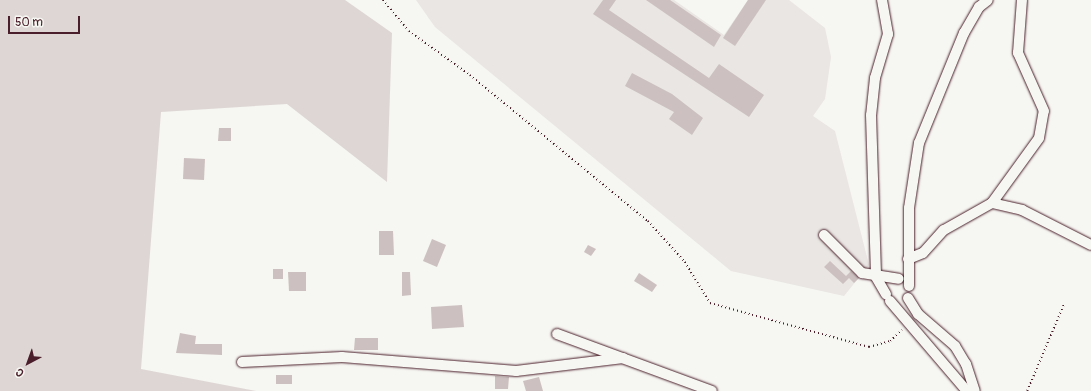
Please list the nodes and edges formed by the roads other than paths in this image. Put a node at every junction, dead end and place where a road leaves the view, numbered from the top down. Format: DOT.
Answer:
graph roads {
  1 [pos="882,0"];
  2 [pos="988,0"];
  3 [pos="1022,0"];
  4 [pos="992,203"];
  5 [pos="824,236"];
  6 [pos="1091,245"];
  7 [pos="908,258"];
  8 [pos="876,277"];
  9 [pos="899,279"];
  10 [pos="909,286"];
  11 [pos="888,297"];
  12 [pos="908,298"];
  13 [pos="557,334"];
  14 [pos="623,358"];
  15 [pos="242,362"];
  16 [pos="712,391"];
  17 [pos="968,391"];
  18 [pos="975,391"];
  1 -- 8 [label="street"];
  2 -- 7 [label="street"];
  3 -- 4 [label="street"];
  4 -- 6 [label="street"];
  4 -- 7 [label="street"];
  5 -- 8 [label="street"];
  7 -- 10 [label="street"];
  8 -- 9 [label="street"];
  8 -- 11 [label="street"];
  9 -- 10 [label="street"];
  9 -- 11 [label="street"];
  10 -- 12 [label="street"];
  11 -- 12 [label="street"];
  11 -- 17 [label="street"];
  12 -- 18 [label="street"];
  13 -- 14 [label="street"];
  14 -- 15 [label="street"];
  14 -- 16 [label="street"];
}
